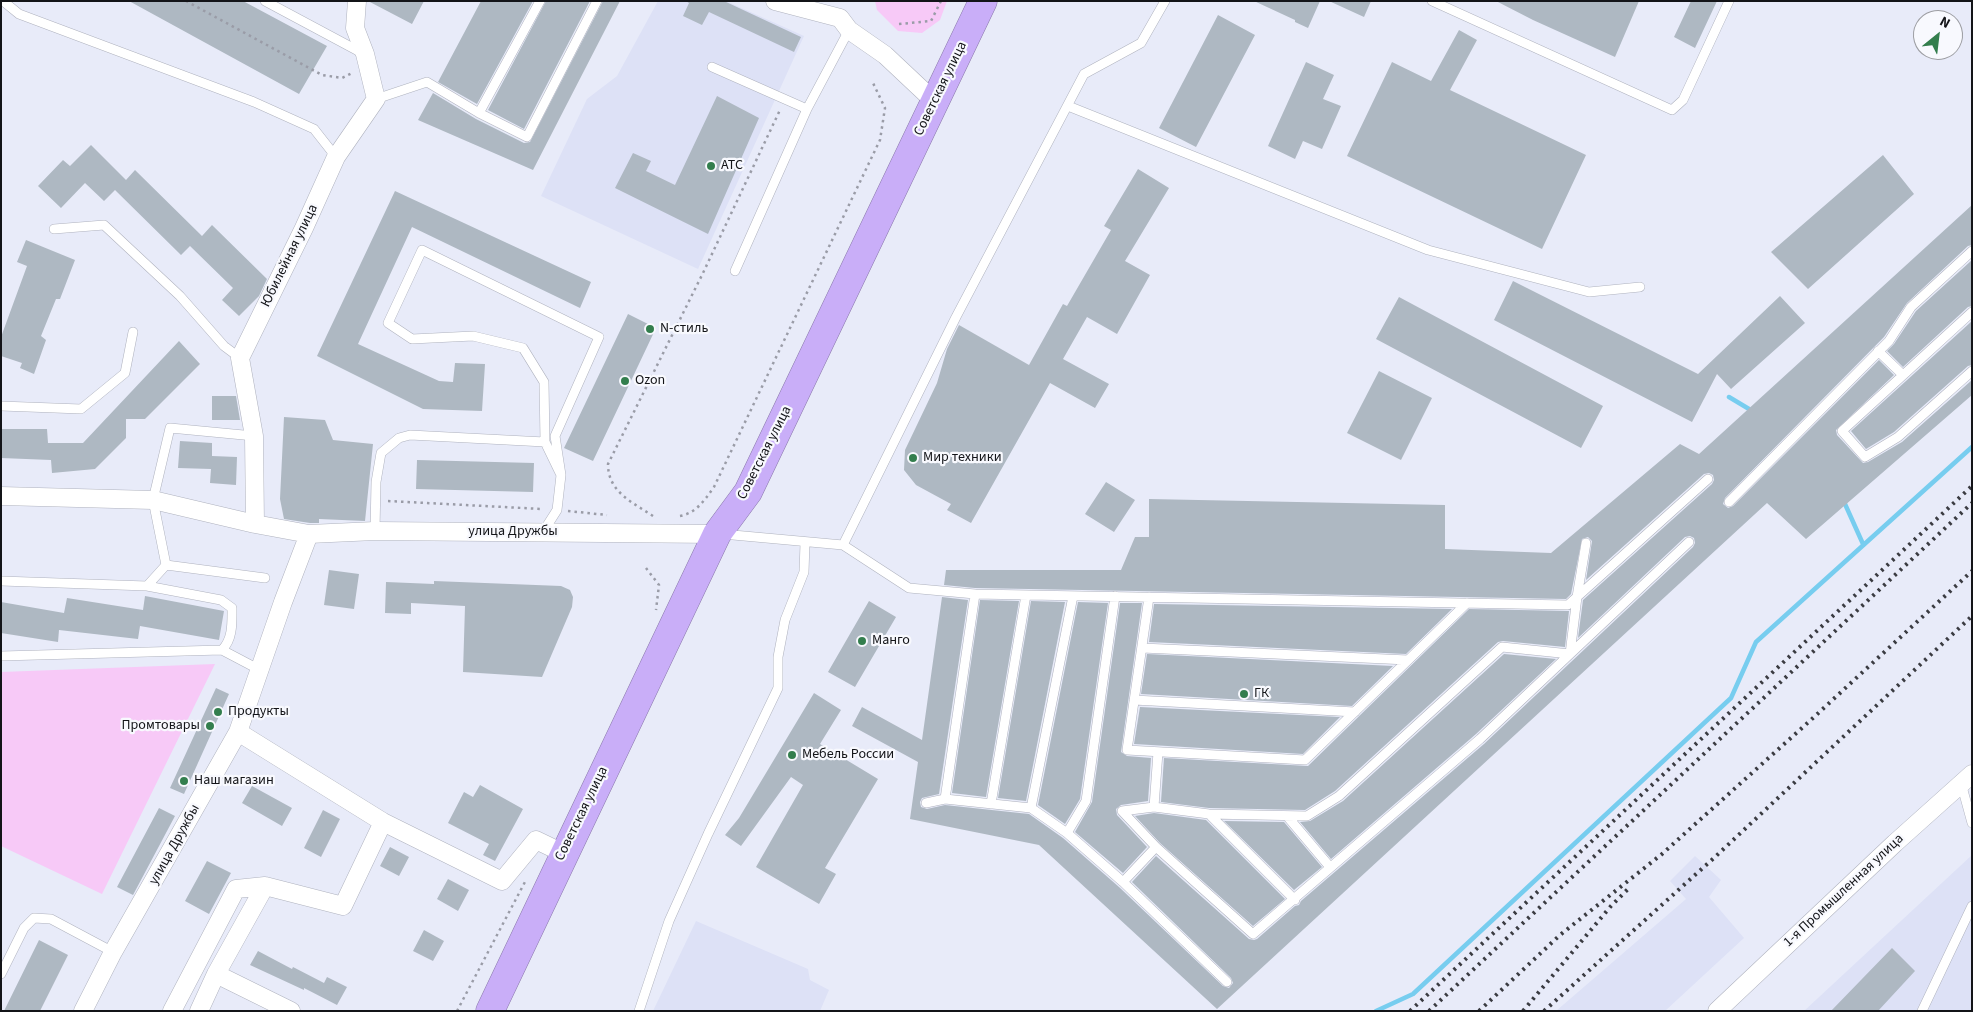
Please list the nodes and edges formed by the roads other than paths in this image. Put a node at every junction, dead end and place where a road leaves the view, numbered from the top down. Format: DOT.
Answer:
graph roads {
  1 [pos="3,1"];
  2 [pos="265,1"];
  3 [pos="357,1"];
  4 [pos="540,1"];
  5 [pos="597,1"];
  6 [pos="775,1"];
  7 [pos="983,1"];
  8 [pos="1165,1"];
  9 [pos="1432,1"];
  10 [pos="1729,1"];
  11 [pos="850,30"];
  12 [pos="366,60"];
  13 [pos="712,67"];
  14 [pos="376,99"];
  15 [pos="935,102"];
  16 [pos="1068,106"];
  17 [pos="807,109"];
  18 [pos="479,113"];
  19 [pos="336,157"];
  20 [pos="54,229"];
  21 [pos="1972,251"];
  22 [pos="735,272"];
  23 [pos="1640,287"];
  24 [pos="1972,312"];
  25 [pos="133,332"];
  26 [pos="1878,352"];
  27 [pos="240,358"];
  28 [pos="1972,371"];
  29 [pos="1903,375"];
  30 [pos="1,406"];
  31 [pos="254,436"];
  32 [pos="545,442"];
  33 [pos="561,475"];
  34 [pos="1708,479"];
  35 [pos="1,496"];
  36 [pos="153,500"];
  37 [pos="1729,502"];
  38 [pos="255,524"];
  39 [pos="375,532"];
  40 [pos="543,532"];
  41 [pos="309,534"];
  42 [pos="717,534"];
  43 [pos="1689,542"];
  44 [pos="805,543"];
  45 [pos="1586,543"];
  46 [pos="843,546"];
  47 [pos="166,565"];
  48 [pos="265,578"];
  49 [pos="1,581"];
  50 [pos="147,586"];
  51 [pos="975,594"];
  52 [pos="1026,595"];
  53 [pos="1073,596"];
  54 [pos="1115,596"];
  55 [pos="1149,597"];
  56 [pos="1576,597"];
  57 [pos="1467,603"];
  58 [pos="1142,648"];
  59 [pos="222,650"];
  60 [pos="1570,654"];
  61 [pos="1,656"];
  62 [pos="1408,660"];
  63 [pos="260,670"];
  64 [pos="1134,700"];
  65 [pos="1355,712"];
  66 [pos="238,732"];
  67 [pos="1158,752"];
  68 [pos="1966,778"];
  69 [pos="945,799"];
  70 [pos="926,803"];
  71 [pos="991,804"];
  72 [pos="1154,807"];
  73 [pos="1031,808"];
  74 [pos="1209,814"];
  75 [pos="1287,816"];
  76 [pos="383,822"];
  77 [pos="1972,823"];
  78 [pos="1067,833"];
  79 [pos="1156,847"];
  80 [pos="563,853"];
  81 [pos="1330,867"];
  82 [pos="1124,882"];
  83 [pos="265,886"];
  84 [pos="1294,900"];
  85 [pos="1972,906"];
  86 [pos="113,952"];
  87 [pos="1,974"];
  88 [pos="216,974"];
  89 [pos="1227,982"];
  90 [pos="491,1010"];
  91 [pos="83,1011"];
  92 [pos="172,1011"];
  93 [pos="199,1011"];
  94 [pos="291,1011"];
  95 [pos="639,1011"];
  96 [pos="1717,1011"];
  97 [pos="1922,1011"];
  1 -- 19 [label="lane"];
  2 -- 12 [label="lane"];
  3 -- 12 [label="street"];
  4 -- 18 [label="lane"];
  5 -- 18 [label="lane"];
  6 -- 11 [label="street"];
  7 -- 15 [label="highway, Советская улица"];
  8 -- 16 [label="lane"];
  9 -- 10 [label="lane"];
  11 -- 15 [label="street"];
  11 -- 17 [label="lane"];
  12 -- 14 [label="street"];
  13 -- 17 [label="lane"];
  14 -- 18 [label="lane"];
  14 -- 19 [label="street, Юбилейная улица"];
  15 -- 42 [label="highway, Советская улица"];
  16 -- 23 [label="lane"];
  16 -- 46 [label="lane"];
  17 -- 22 [label="lane"];
  19 -- 27 [label="street, Юбилейная улица"];
  20 -- 27 [label="lane"];
  21 -- 26 [label="lane"];
  24 -- 29 [label="lane"];
  25 -- 30 [label="lane"];
  26 -- 29 [label="lane"];
  26 -- 37 [label="lane"];
  27 -- 31 [label="street"];
  28 -- 29 [label="lane"];
  31 -- 36 [label="lane"];
  31 -- 38 [label="street"];
  32 -- 33 [label="lane"];
  32 -- 33 [label="lane"];
  32 -- 39 [label="lane"];
  33 -- 40 [label="lane"];
  34 -- 56 [label="lane"];
  35 -- 36 [label="street, улица Дружбы"];
  36 -- 38 [label="street, улица Дружбы"];
  36 -- 47 [label="lane"];
  38 -- 41 [label="street, улица Дружбы"];
  39 -- 40 [label="street, улица Дружбы"];
  39 -- 41 [label="street, улица Дружбы"];
  40 -- 42 [label="street, улица Дружбы"];
  41 -- 63 [label="street, улица Дружбы"];
  42 -- 44 [label="lane"];
  42 -- 80 [label="highway, Советская улица"];
  43 -- 60 [label="lane"];
  44 -- 46 [label="lane"];
  44 -- 95 [label="lane"];
  45 -- 56 [label="lane"];
  46 -- 51 [label="lane"];
  47 -- 48 [label="lane"];
  47 -- 50 [label="lane"];
  49 -- 50 [label="lane"];
  50 -- 59 [label="lane"];
  51 -- 52 [label="lane"];
  51 -- 69 [label="lane"];
  52 -- 53 [label="lane"];
  52 -- 71 [label="lane"];
  53 -- 54 [label="lane"];
  53 -- 73 [label="lane"];
  54 -- 55 [label="lane"];
  54 -- 78 [label="lane"];
  55 -- 57 [label="lane"];
  55 -- 58 [label="lane"];
  56 -- 57 [label="lane"];
  56 -- 60 [label="lane"];
  57 -- 62 [label="lane"];
  58 -- 62 [label="lane"];
  58 -- 64 [label="lane"];
  59 -- 61 [label="lane"];
  59 -- 63 [label="lane"];
  60 -- 75 [label="lane"];
  60 -- 81 [label="lane"];
  62 -- 65 [label="lane"];
  63 -- 66 [label="street, улица Дружбы"];
  64 -- 65 [label="lane"];
  64 -- 67 [label="lane"];
  65 -- 67 [label="lane"];
  66 -- 76 [label="street"];
  66 -- 86 [label="street, улица Дружбы"];
  67 -- 72 [label="lane"];
  68 -- 77 [label="lane"];
  68 -- 96 [label="street, 1-я Промышленная улица"];
  69 -- 70 [label="lane"];
  69 -- 71 [label="lane"];
  71 -- 73 [label="lane"];
  72 -- 74 [label="lane"];
  72 -- 79 [label="lane"];
  73 -- 78 [label="lane"];
  74 -- 75 [label="lane"];
  74 -- 84 [label="lane"];
  75 -- 81 [label="lane"];
  76 -- 80 [label="street"];
  76 -- 83 [label="street"];
  78 -- 82 [label="lane"];
  79 -- 82 [label="lane"];
  79 -- 84 [label="lane"];
  80 -- 90 [label="highway, Советская улица"];
  81 -- 84 [label="lane"];
  82 -- 89 [label="lane"];
  83 -- 88 [label="street"];
  83 -- 92 [label="street"];
  85 -- 97 [label="lane"];
  86 -- 87 [label="lane"];
  86 -- 91 [label="street, улица Дружбы"];
  88 -- 93 [label="street"];
  88 -- 94 [label="street"];
}
